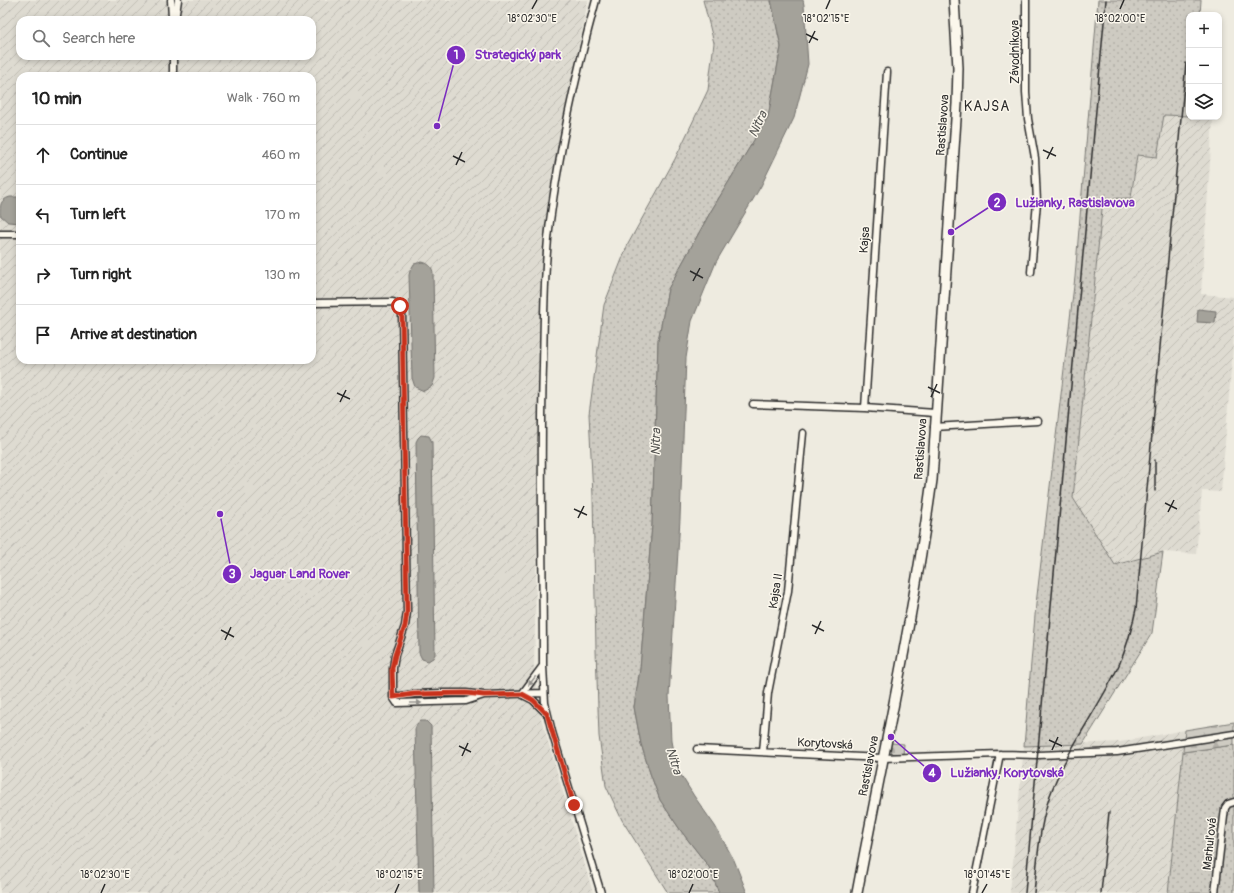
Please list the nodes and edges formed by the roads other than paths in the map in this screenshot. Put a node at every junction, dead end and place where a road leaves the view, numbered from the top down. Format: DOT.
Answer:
graph roads {
  1 [pos="172,0"];
  2 [pos="178,0"];
  3 [pos="596,0"];
  4 [pos="954,0"];
  5 [pos="1026,0"];
  6 [pos="174,16"];
  7 [pos="175,16"];
  8 [pos="173,60"];
  9 [pos="173,72"];
  10 [pos="888,72"];
  11 [pos="0,234"];
  12 [pos="16,234"];
  13 [pos="1031,272"];
  14 [pos="316,303"];
  15 [pos="753,404"];
  16 [pos="865,408"];
  17 [pos="935,413"];
  18 [pos="1038,421"];
  19 [pos="934,427"];
  20 [pos="803,433"];
  21 [pos="542,666"];
  22 [pos="544,693"];
  23 [pos="522,694"];
  24 [pos="484,695"];
  25 [pos="393,697"];
  26 [pos="547,714"];
  27 [pos="1234,734"];
  28 [pos="697,749"];
  29 [pos="763,752"];
  30 [pos="1000,754"];
  31 [pos="882,758"];
  32 [pos="1234,802"];
  33 [pos="600,893"];
  34 [pos="857,893"];
  35 [pos="972,893"];
  36 [pos="1215,893"];
  1 -- 6 [label="street"];
  2 -- 7 [label="street"];
  3 -- 21 [label="street"];
  4 -- 17 [label="street, Rastislavova"];
  5 -- 13 [label="street, Závodníkova"];
  8 -- 9 [label="street"];
  10 -- 16 [label="street, Kajsa"];
  11 -- 12 [label="street"];
  14 -- 25 [label="street"];
  15 -- 16 [label="street"];
  16 -- 17 [label="street"];
  17 -- 19 [label="street, Rastislavova"];
  18 -- 19 [label="street"];
  19 -- 31 [label="street, Rastislavova"];
  20 -- 29 [label="street, Kajsa II"];
  21 -- 22 [label="street"];
  21 -- 23 [label="street, one-way"];
  22 -- 23 [label="street"];
  22 -- 26 [label="street"];
  23 -- 24 [label="street"];
  23 -- 26 [label="street"];
  24 -- 25 [label="street"];
  25 -- 24 [label="street, one-way"];
  26 -- 33 [label="street"];
  27 -- 30 [label="street, Korytovská"];
  28 -- 29 [label="street, Korytovská"];
  29 -- 31 [label="street, Korytovská"];
  30 -- 31 [label="street, Korytovská"];
  30 -- 35 [label="street"];
  31 -- 34 [label="street, Rastislavova"];
  32 -- 36 [label="street, Marhuľová"];
}
